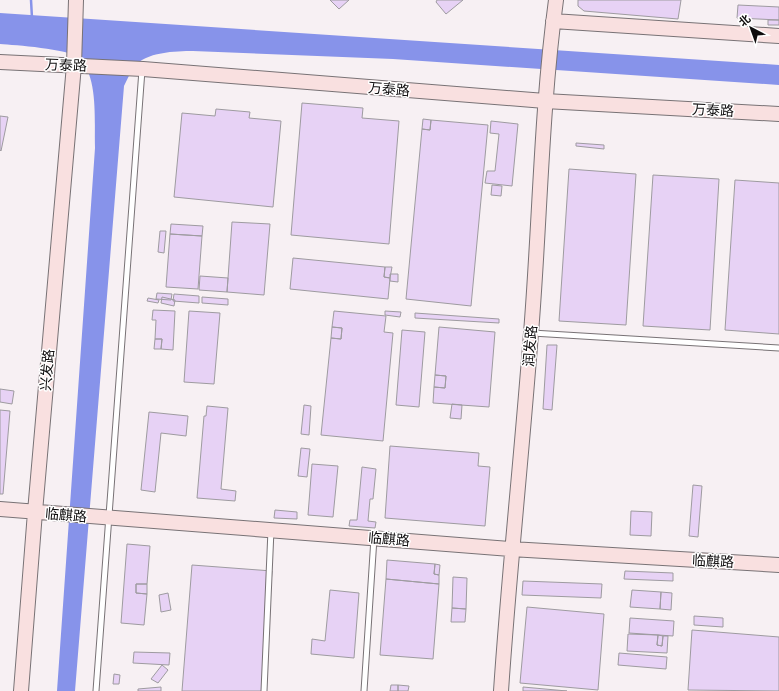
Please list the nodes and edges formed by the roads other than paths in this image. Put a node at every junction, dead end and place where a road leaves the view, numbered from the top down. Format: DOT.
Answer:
graph roads {
  1 [pos="76,0"];
  2 [pos="556,0"];
  3 [pos="553,21"];
  4 [pos="779,36"];
  5 [pos="0,62"];
  6 [pos="74,65"];
  7 [pos="142,69"];
  8 [pos="545,101"];
  9 [pos="779,114"];
  10 [pos="531,333"];
  11 [pos="779,348"];
  12 [pos="0,509"];
  13 [pos="34,512"];
  14 [pos="109,518"];
  15 [pos="271,529"];
  16 [pos="374,538"];
  17 [pos="511,549"];
  18 [pos="779,565"];
  19 [pos="21,691"];
  20 [pos="96,691"];
  21 [pos="264,691"];
  22 [pos="364,691"];
  23 [pos="501,691"];
  1 -- 6 [label="main road, 兴发路"];
  2 -- 3 [label="main road, 润发路"];
  3 -- 4 [label="main road"];
  3 -- 8 [label="main road, 润发路"];
  5 -- 6 [label="main road, 万泰路"];
  6 -- 7 [label="main road, 万泰路"];
  6 -- 13 [label="main road, 兴发路"];
  7 -- 8 [label="main road, 万泰路"];
  7 -- 14 [label="lane"];
  8 -- 9 [label="main road, 万泰路"];
  8 -- 10 [label="main road, 润发路"];
  10 -- 11 [label="lane"];
  10 -- 17 [label="main road, 润发路"];
  12 -- 13 [label="main road, 临麒路"];
  13 -- 14 [label="main road, 临麒路"];
  13 -- 19 [label="main road, 兴发路"];
  14 -- 15 [label="main road, 临麒路"];
  14 -- 20 [label="lane"];
  15 -- 16 [label="main road, 临麒路"];
  15 -- 21 [label="lane"];
  16 -- 17 [label="main road, 临麒路"];
  16 -- 22 [label="lane"];
  17 -- 18 [label="main road, 临麒路"];
  17 -- 23 [label="main road, 润发路"];
}
